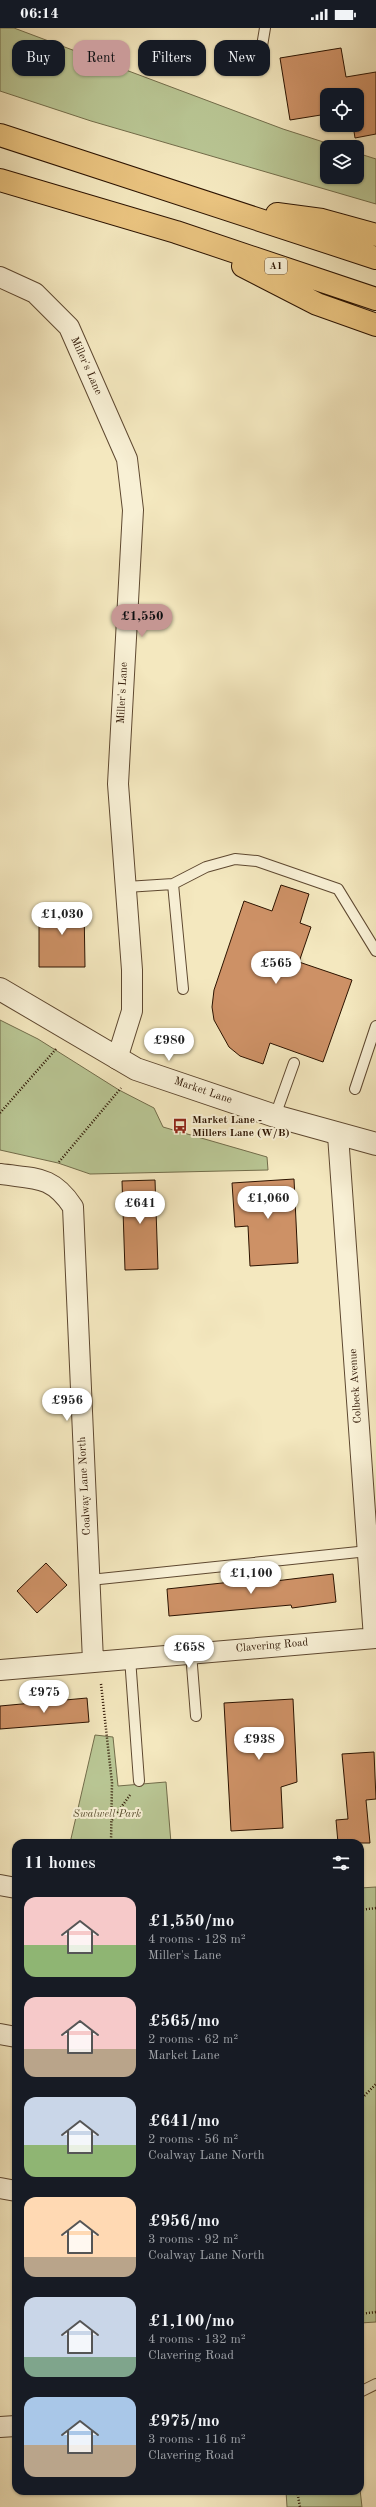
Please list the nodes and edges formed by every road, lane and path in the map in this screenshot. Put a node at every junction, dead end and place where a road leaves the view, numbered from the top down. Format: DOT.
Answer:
graph roads {
  1 [pos="265,28"];
  2 [pos="264,40"];
  3 [pos="6,136"];
  4 [pos="0,180"];
  5 [pos="223,206"];
  6 [pos="176,232"];
  7 [pos="376,235"];
  8 [pos="376,258"];
  9 [pos="0,277"];
  10 [pos="376,299"];
  11 [pos="376,325"];
  12 [pos="174,884"];
  13 [pos="126,887"];
  14 [pos="376,951"];
  15 [pos="0,989"];
  16 [pos="183,989"];
  17 [pos="376,1026"];
  18 [pos="72,1032"];
  19 [pos="117,1059"];
  20 [pos="294,1063"];
  21 [pos="136,1068"];
  22 [pos="355,1089"];
  23 [pos="0,1113"];
  24 [pos="275,1116"];
  25 [pos="338,1135"];
  26 [pos="376,1144"];
  27 [pos="0,1174"];
  28 [pos="44,1180"];
  29 [pos="368,1551"];
  30 [pos="90,1580"];
  31 [pos="375,1638"];
  32 [pos="191,1653"];
  33 [pos="130,1658"];
  34 [pos="93,1661"];
  35 [pos="0,1670"];
  36 [pos="196,1716"];
  37 [pos="139,1781"];
  38 [pos="111,1822"];
  39 [pos="111,1839"];
  40 [pos="0,1885"];
  41 [pos="12,1887"];
  42 [pos="376,1908"];
  43 [pos="364,1910"];
  44 [pos="0,2034"];
  45 [pos="12,2036"];
  46 [pos="376,2084"];
  47 [pos="364,2096"];
  48 [pos="0,2188"];
  49 [pos="12,2190"];
  50 [pos="376,2312"];
  51 [pos="364,2314"];
  52 [pos="376,2384"];
  53 [pos="364,2390"];
  54 [pos="12,2426"];
  55 [pos="0,2427"];
  56 [pos="298,2495"];
  57 [pos="300,2507"];
  1 -- 2 [label="lane"];
  3 -- 5 [label="highway"];
  4 -- 6 [label="highway, A1"];
  5 -- 7 [label="highway"];
  5 -- 8 [label="highway"];
  6 -- 10 [label="highway, A1"];
  6 -- 11 [label="highway"];
  9 -- 13 [label="street, Miller's Lane"];
  12 -- 13 [label="lane"];
  12 -- 14 [label="lane"];
  12 -- 16 [label="lane"];
  13 -- 19 [label="street, Miller's Lane"];
  15 -- 18 [label="street, Market Lane"];
  17 -- 22 [label="lane"];
  18 -- 19 [label="street, Market Lane"];
  18 -- 23 [label="path"];
  19 -- 21 [label="street, Market Lane"];
  20 -- 24 [label="lane"];
  21 -- 24 [label="street, Market Lane"];
  21 -- 28 [label="path"];
  24 -- 25 [label="street, Market Lane"];
  25 -- 26 [label="street, Market Lane"];
  25 -- 29 [label="street, Colbeck Avenue"];
  27 -- 28 [label="street"];
  28 -- 30 [label="street, Coalway Lane North"];
  29 -- 30 [label="lane"];
  29 -- 31 [label="street, Colbeck Avenue"];
  30 -- 34 [label="street, Coalway Lane North"];
  31 -- 32 [label="street, Clavering Road"];
  32 -- 33 [label="street, Clavering Road"];
  32 -- 36 [label="lane"];
  33 -- 34 [label="street, Clavering Road"];
  33 -- 37 [label="lane"];
  34 -- 35 [label="street, Clavering Road"];
  34 -- 38 [label="path"];
  37 -- 38 [label="path"];
  38 -- 39 [label="path"];
  40 -- 41 [label="street"];
  42 -- 43 [label="path"];
  44 -- 45 [label="street"];
  46 -- 47 [label="path"];
  48 -- 49 [label="street"];
  50 -- 51 [label="path"];
  52 -- 53 [label="lane"];
  54 -- 55 [label="street"];
  56 -- 57 [label="path"];
}
